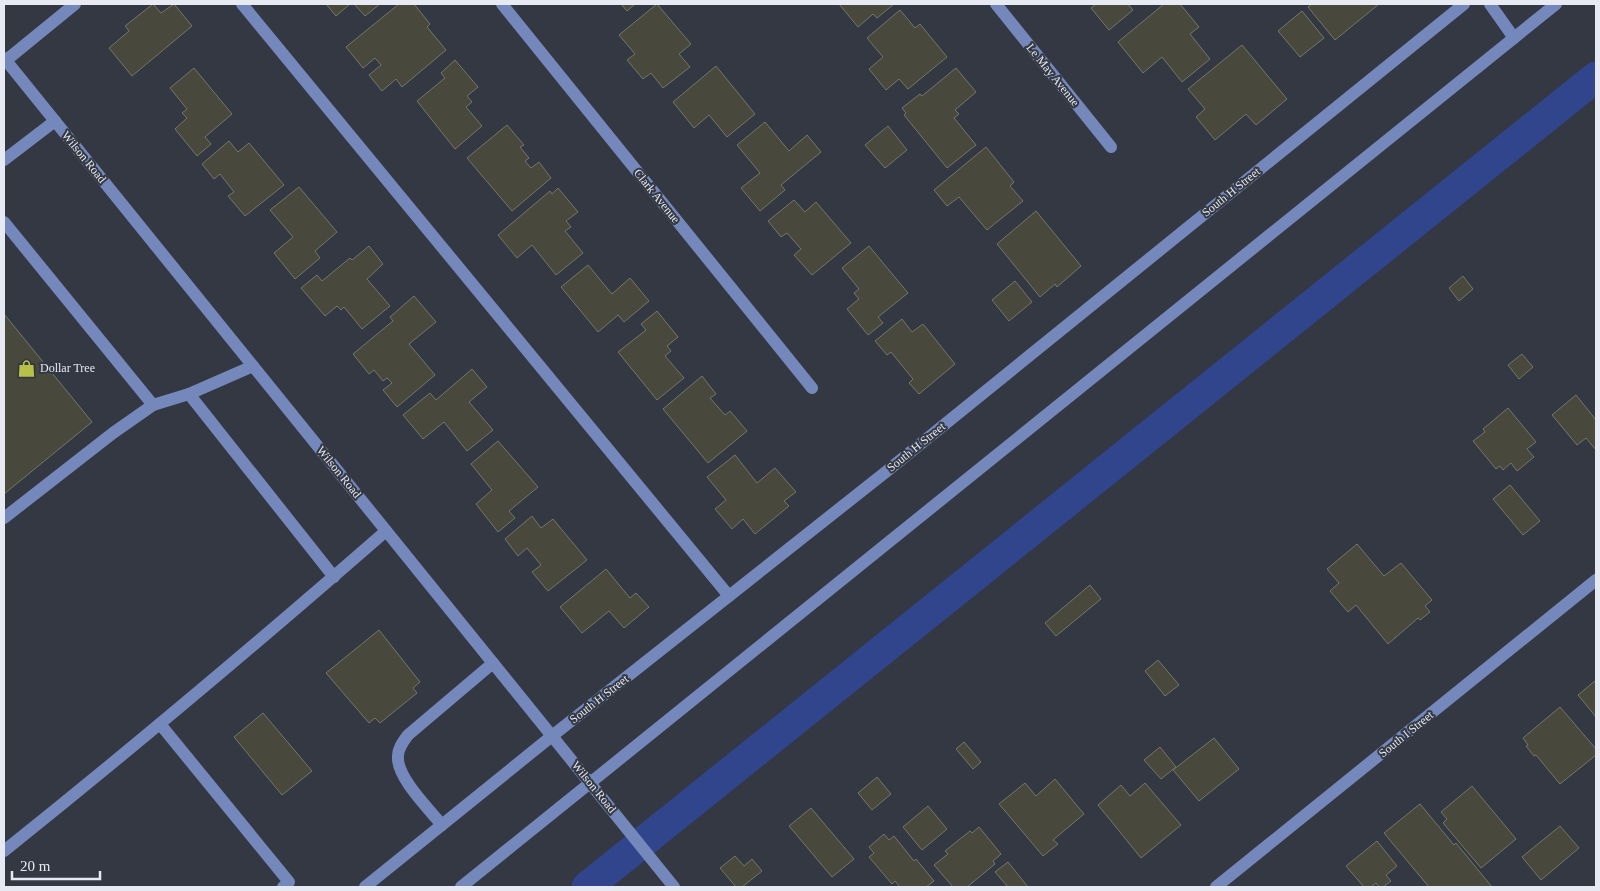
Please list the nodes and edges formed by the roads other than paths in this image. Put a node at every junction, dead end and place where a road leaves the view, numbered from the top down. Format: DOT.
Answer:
graph roads {
  1 [pos="75,4"];
  2 [pos="242,4"];
  3 [pos="502,4"];
  4 [pos="996,4"];
  5 [pos="1464,4"];
  6 [pos="1490,4"];
  7 [pos="1556,4"];
  8 [pos="1514,38"];
  9 [pos="4,60"];
  10 [pos="55,121"];
  11 [pos="1111,147"];
  12 [pos="4,160"];
  13 [pos="4,222"];
  14 [pos="253,366"];
  15 [pos="812,388"];
  16 [pos="189,394"];
  17 [pos="153,405"];
  18 [pos="4,518"];
  19 [pos="386,531"];
  20 [pos="334,577"];
  21 [pos="1596,580"];
  22 [pos="729,596"];
  23 [pos="493,663"];
  24 [pos="160,724"];
  25 [pos="552,736"];
  26 [pos="590,783"];
  27 [pos="442,825"];
  28 [pos="4,851"];
  29 [pos="286,885"];
  30 [pos="366,887"];
  31 [pos="461,887"];
  32 [pos="674,887"];
  33 [pos="1216,887"];
  1 -- 9 [label="street"];
  2 -- 22 [label="street"];
  3 -- 15 [label="street, Clark Avenue"];
  4 -- 11 [label="street, Le May Avenue"];
  5 -- 22 [label="street, South H Street"];
  6 -- 8 [label="street"];
  7 -- 8 [label="street"];
  8 -- 26 [label="street"];
  9 -- 10 [label="street, Wilson Road"];
  10 -- 12 [label="street"];
  10 -- 14 [label="street, Wilson Road"];
  13 -- 17 [label="street"];
  14 -- 16 [label="street"];
  14 -- 19 [label="street, Wilson Road"];
  16 -- 17 [label="street"];
  16 -- 20 [label="street"];
  17 -- 18 [label="street"];
  19 -- 20 [label="street"];
  19 -- 23 [label="street, Wilson Road"];
  20 -- 24 [label="street"];
  21 -- 33 [label="street, South I Street"];
  22 -- 25 [label="street, South H Street"];
  23 -- 25 [label="street, Wilson Road"];
  23 -- 27 [label="street"];
  24 -- 28 [label="street"];
  24 -- 29 [label="street"];
  25 -- 26 [label="street, Wilson Road"];
  25 -- 27 [label="street, South H Street"];
  26 -- 31 [label="street"];
  26 -- 32 [label="street, Wilson Road"];
  27 -- 30 [label="street, South H Street"];
}
